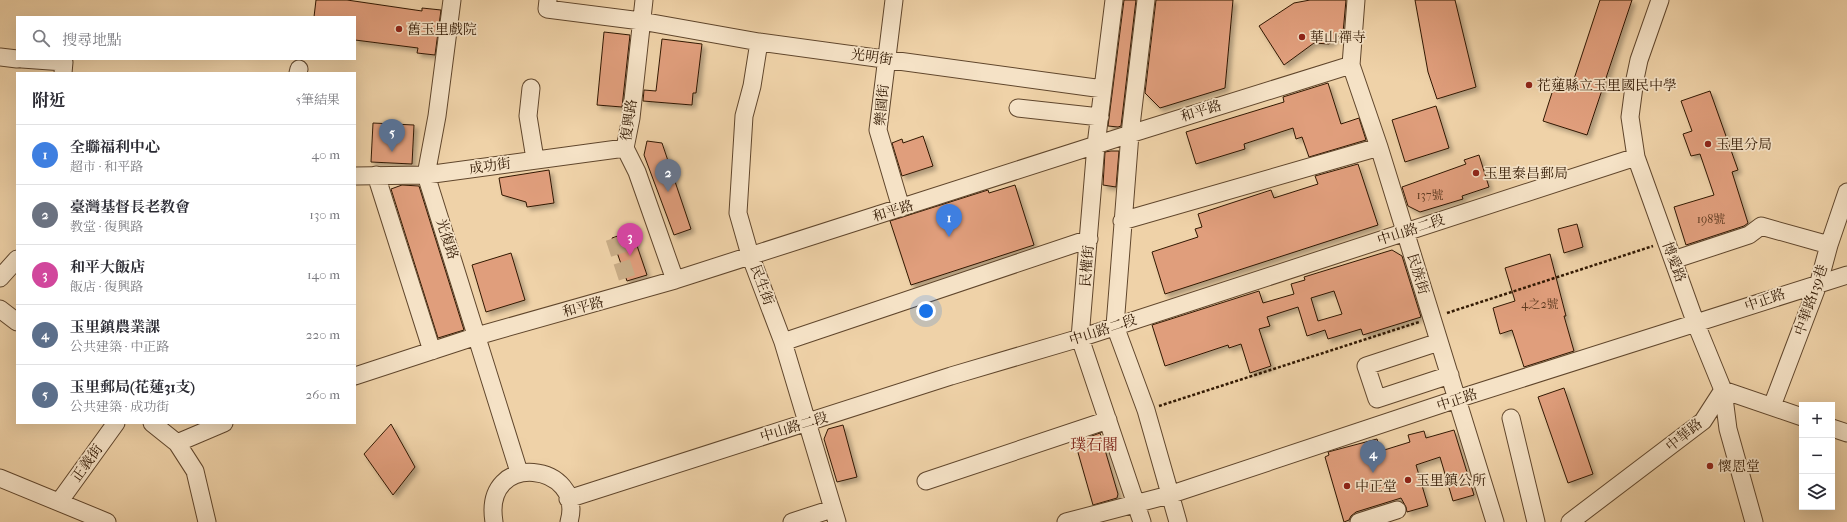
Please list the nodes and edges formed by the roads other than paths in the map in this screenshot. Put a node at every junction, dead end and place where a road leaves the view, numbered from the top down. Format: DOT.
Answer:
graph roads {
  1 [pos="452,0"];
  2 [pos="548,0"];
  3 [pos="644,0"];
  4 [pos="894,0"];
  5 [pos="1114,0"];
  6 [pos="1146,0"];
  7 [pos="1356,0"];
  8 [pos="1660,0"];
  9 [pos="641,22"];
  10 [pos="759,42"];
  11 [pos="0,57"];
  12 [pos="16,59"];
  13 [pos="887,59"];
  14 [pos="27,60"];
  15 [pos="1351,65"];
  16 [pos="63,68"];
  17 [pos="531,88"];
  18 [pos="1103,89"];
  19 [pos="1018,108"];
  20 [pos="1100,117"];
  21 [pos="1130,134"];
  22 [pos="1096,145"];
  23 [pos="1379,147"];
  24 [pos="625,148"];
  25 [pos="1636,157"];
  26 [pos="535,159"];
  27 [pos="376,175"];
  28 [pos="426,175"];
  29 [pos="356,176"];
  30 [pos="1847,192"];
  31 [pos="901,208"];
  32 [pos="1122,221"];
  33 [pos="1405,232"];
  34 [pos="1089,239"];
  35 [pos="1829,245"];
  36 [pos="750,255"];
  37 [pos="16,260"];
  38 [pos="1674,260"];
  39 [pos="1847,274"];
  40 [pos="0,278"];
  41 [pos="675,280"];
  42 [pos="1819,282"];
  43 [pos="0,309"];
  44 [pos="16,321"];
  45 [pos="1696,324"];
  46 [pos="1115,326"];
  47 [pos="478,336"];
  48 [pos="1080,338"];
  49 [pos="783,342"];
  50 [pos="1439,342"];
  51 [pos="432,351"];
  52 [pos="1450,375"];
  53 [pos="356,376"];
  54 [pos="1723,390"];
  55 [pos="1457,399"];
  56 [pos="1772,406"];
  57 [pos="1799,416"];
  58 [pos="1511,418"];
  59 [pos="1108,420"];
  60 [pos="807,423"];
  61 [pos="115,424"];
  62 [pos="153,424"];
  63 [pos="219,424"];
  64 [pos="197,428"];
  65 [pos="1835,429"];
  66 [pos="1847,433"];
  67 [pos="177,443"];
  68 [pos="519,472"];
  69 [pos="0,478"];
  70 [pos="926,481"];
  71 [pos="1169,494"];
  72 [pos="568,499"];
  73 [pos="58,502"];
  74 [pos="1137,504"];
  75 [pos="1396,510"];
  76 [pos="834,516"];
  77 [pos="107,522"];
  78 [pos="207,522"];
  79 [pos="494,522"];
  80 [pos="569,522"];
  81 [pos="792,522"];
  82 [pos="1066,522"];
  83 [pos="1142,522"];
  84 [pos="1178,522"];
  85 [pos="1359,522"];
  86 [pos="1495,522"];
  87 [pos="1536,522"];
  88 [pos="1570,522"];
  89 [pos="1754,522"];
  1 -- 28 [label="street, 光復路"];
  2 -- 9 [label="street, 光明街"];
  3 -- 9 [label="street, 復興路"];
  4 -- 13 [label="street, 樂園街"];
  5 -- 18 [label="street, 民權街"];
  6 -- 21 [label="street"];
  7 -- 15 [label="street, 民族街"];
  8 -- 25 [label="street, 博愛路"];
  9 -- 10 [label="street, 光明街"];
  9 -- 24 [label="street, 復興路"];
  10 -- 13 [label="street, 光明街"];
  10 -- 36 [label="street, 民生街"];
  11 -- 12 [label="street"];
  13 -- 18 [label="street, 光明街"];
  13 -- 31 [label="street, 樂園街"];
  14 -- 16 [label="street"];
  15 -- 21 [label="street, 和平路"];
  15 -- 23 [label="street, 民族街"];
  17 -- 26 [label="street"];
  18 -- 20 [label="street, 民權街"];
  19 -- 20 [label="street"];
  20 -- 22 [label="street, 民權街"];
  21 -- 22 [label="street, 和平路"];
  21 -- 32 [label="street"];
  22 -- 31 [label="street, 和平路"];
  22 -- 34 [label="street, 民權街"];
  23 -- 32 [label="street"];
  23 -- 33 [label="street, 民族街"];
  24 -- 26 [label="street, 成功街"];
  24 -- 41 [label="street, 復興路"];
  25 -- 33 [label="street, 中山路二段"];
  25 -- 38 [label="street, 博愛路"];
  26 -- 28 [label="street, 成功街"];
  27 -- 28 [label="street, 成功街"];
  27 -- 29 [label="street, 成功街"];
  27 -- 51 [label="street"];
  28 -- 47 [label="street, 光復路"];
  30 -- 35 [label="street, 中華路139巷"];
  31 -- 36 [label="street, 和平路"];
  32 -- 46 [label="street"];
  33 -- 46 [label="street, 中山路二段"];
  33 -- 50 [label="street, 民族街"];
  34 -- 48 [label="street, 民權街"];
  34 -- 49 [label="street"];
  35 -- 38 [label="street"];
  35 -- 42 [label="street, 中華路139巷"];
  36 -- 41 [label="street, 和平路"];
  36 -- 49 [label="street, 民生街"];
  37 -- 40 [label="street"];
  38 -- 45 [label="street, 博愛路"];
  39 -- 42 [label="street, 中正路"];
  41 -- 47 [label="street, 和平路"];
  42 -- 45 [label="street, 中正路"];
  42 -- 56 [label="street, 中華路139巷"];
  43 -- 44 [label="street"];
  45 -- 54 [label="street, 博愛路"];
  45 -- 55 [label="street, 中正路"];
  46 -- 48 [label="street, 中山路二段"];
  46 -- 71 [label="street"];
  47 -- 51 [label="street, 和平路"];
  47 -- 68 [label="street, 光復路"];
  48 -- 59 [label="street, 民權街"];
  48 -- 60 [label="street, 中山路二段"];
  49 -- 60 [label="street, 民生街"];
  50 -- 52 [label="street, 民族街"];
  50 -- 52 [label="street"];
  51 -- 53 [label="street, 和平路"];
  52 -- 55 [label="street, 民族街"];
  54 -- 56 [label="street"];
  54 -- 88 [label="street, 中華路"];
  54 -- 89 [label="street, 博愛路"];
  55 -- 71 [label="street, 中正路"];
  55 -- 86 [label="street, 民族街"];
  56 -- 57 [label="street"];
  58 -- 87 [label="street"];
  59 -- 70 [label="street"];
  59 -- 74 [label="street, 民權街"];
  60 -- 72 [label="street, 中山路二段"];
  60 -- 76 [label="street, 民生街"];
  61 -- 73 [label="street, 正義街"];
  62 -- 67 [label="street"];
  63 -- 64 [label="street"];
  64 -- 67 [label="street"];
  65 -- 66 [label="street"];
  67 -- 78 [label="street"];
  68 -- 72 [label="street"];
  68 -- 79 [label="street"];
  69 -- 73 [label="street"];
  71 -- 74 [label="street, 中正路"];
  71 -- 84 [label="street"];
  72 -- 80 [label="street"];
  73 -- 77 [label="street"];
  74 -- 82 [label="street, 中正路"];
  74 -- 83 [label="street, 民權街"];
  75 -- 85 [label="street"];
  76 -- 81 [label="street"];
}
